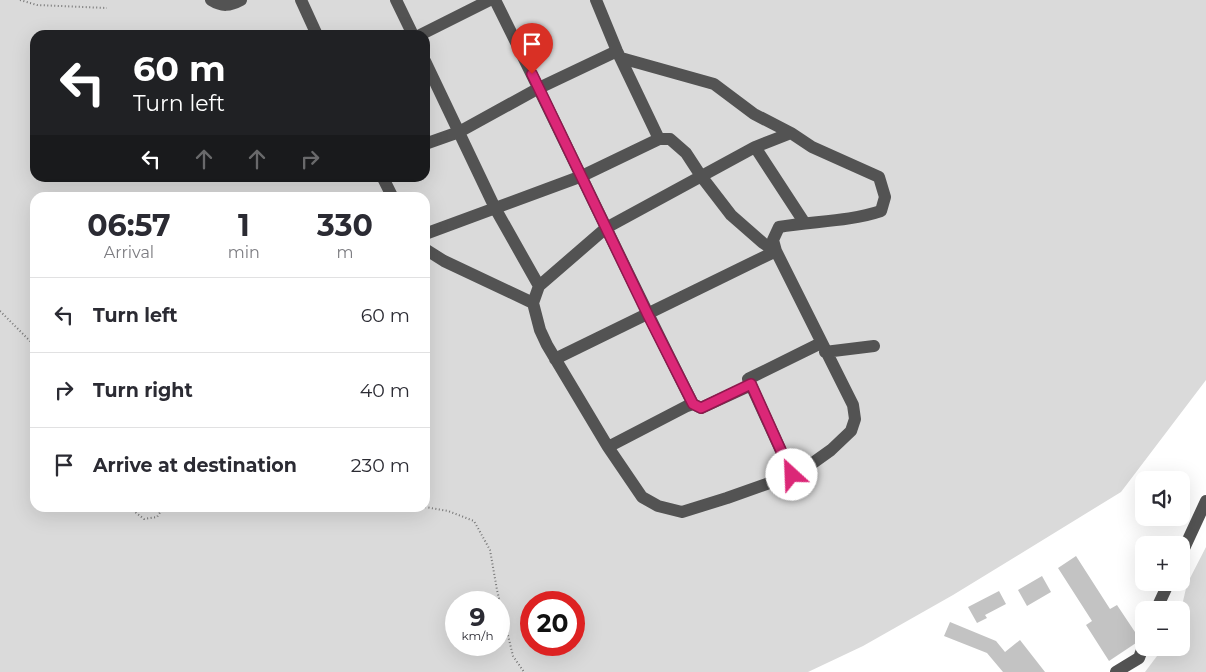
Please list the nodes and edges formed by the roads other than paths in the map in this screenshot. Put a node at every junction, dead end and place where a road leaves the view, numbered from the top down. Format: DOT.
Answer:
graph roads {
  1 [pos="212,0"];
  2 [pos="241,0"];
  3 [pos="301,0"];
  4 [pos="396,0"];
  5 [pos="490,0"];
  6 [pos="496,0"];
  7 [pos="596,0"];
  8 [pos="315,30"];
  9 [pos="411,30"];
  10 [pos="430,30"];
  11 [pos="619,55"];
  12 [pos="430,71"];
  13 [pos="539,88"];
  14 [pos="459,132"];
  15 [pos="790,133"];
  16 [pos="659,139"];
  17 [pos="430,142"];
  18 [pos="756,147"];
  19 [pos="582,176"];
  20 [pos="701,176"];
  21 [pos="495,208"];
  22 [pos="804,222"];
  23 [pos="606,228"];
  24 [pos="430,232"];
  25 [pos="430,251"];
  26 [pos="776,251"];
  27 [pos="539,286"];
  28 [pos="533,303"];
  29 [pos="648,315"];
  30 [pos="874,346"];
  31 [pos="823,348"];
  32 [pos="555,359"];
  33 [pos="751,384"];
  34 [pos="693,404"];
  35 [pos="608,447"];
  36 [pos="792,475"];
  37 [pos="1206,501"];
  38 [pos="1190,536"];
  39 [pos="1140,656"];
  40 [pos="1116,672"];
  1 -- 2 [label="lane"];
  3 -- 8 [label="lane"];
  4 -- 9 [label="lane"];
  5 -- 10 [label="lane"];
  6 -- 13 [label="lane"];
  7 -- 11 [label="lane"];
  11 -- 13 [label="lane"];
  11 -- 15 [label="lane"];
  11 -- 16 [label="lane"];
  12 -- 14 [label="lane"];
  13 -- 14 [label="lane"];
  13 -- 19 [label="lane"];
  14 -- 17 [label="lane"];
  14 -- 21 [label="lane"];
  15 -- 18 [label="lane"];
  15 -- 22 [label="lane"];
  16 -- 19 [label="lane"];
  16 -- 20 [label="lane"];
  18 -- 20 [label="lane"];
  18 -- 22 [label="lane"];
  19 -- 21 [label="lane"];
  19 -- 23 [label="lane"];
  20 -- 23 [label="lane"];
  20 -- 26 [label="lane"];
  21 -- 24 [label="lane"];
  21 -- 27 [label="lane"];
  22 -- 26 [label="lane"];
  23 -- 27 [label="lane"];
  23 -- 29 [label="lane"];
  25 -- 28 [label="lane"];
  26 -- 29 [label="lane"];
  26 -- 31 [label="lane"];
  27 -- 28 [label="lane"];
  28 -- 32 [label="lane"];
  29 -- 32 [label="lane"];
  29 -- 34 [label="lane"];
  30 -- 31 [label="lane"];
  31 -- 33 [label="lane"];
  31 -- 36 [label="lane"];
  32 -- 35 [label="lane"];
  33 -- 34 [label="lane"];
  33 -- 36 [label="lane"];
  34 -- 35 [label="lane"];
  35 -- 36 [label="lane"];
  37 -- 38 [label="lane"];
  39 -- 40 [label="lane"];
}
